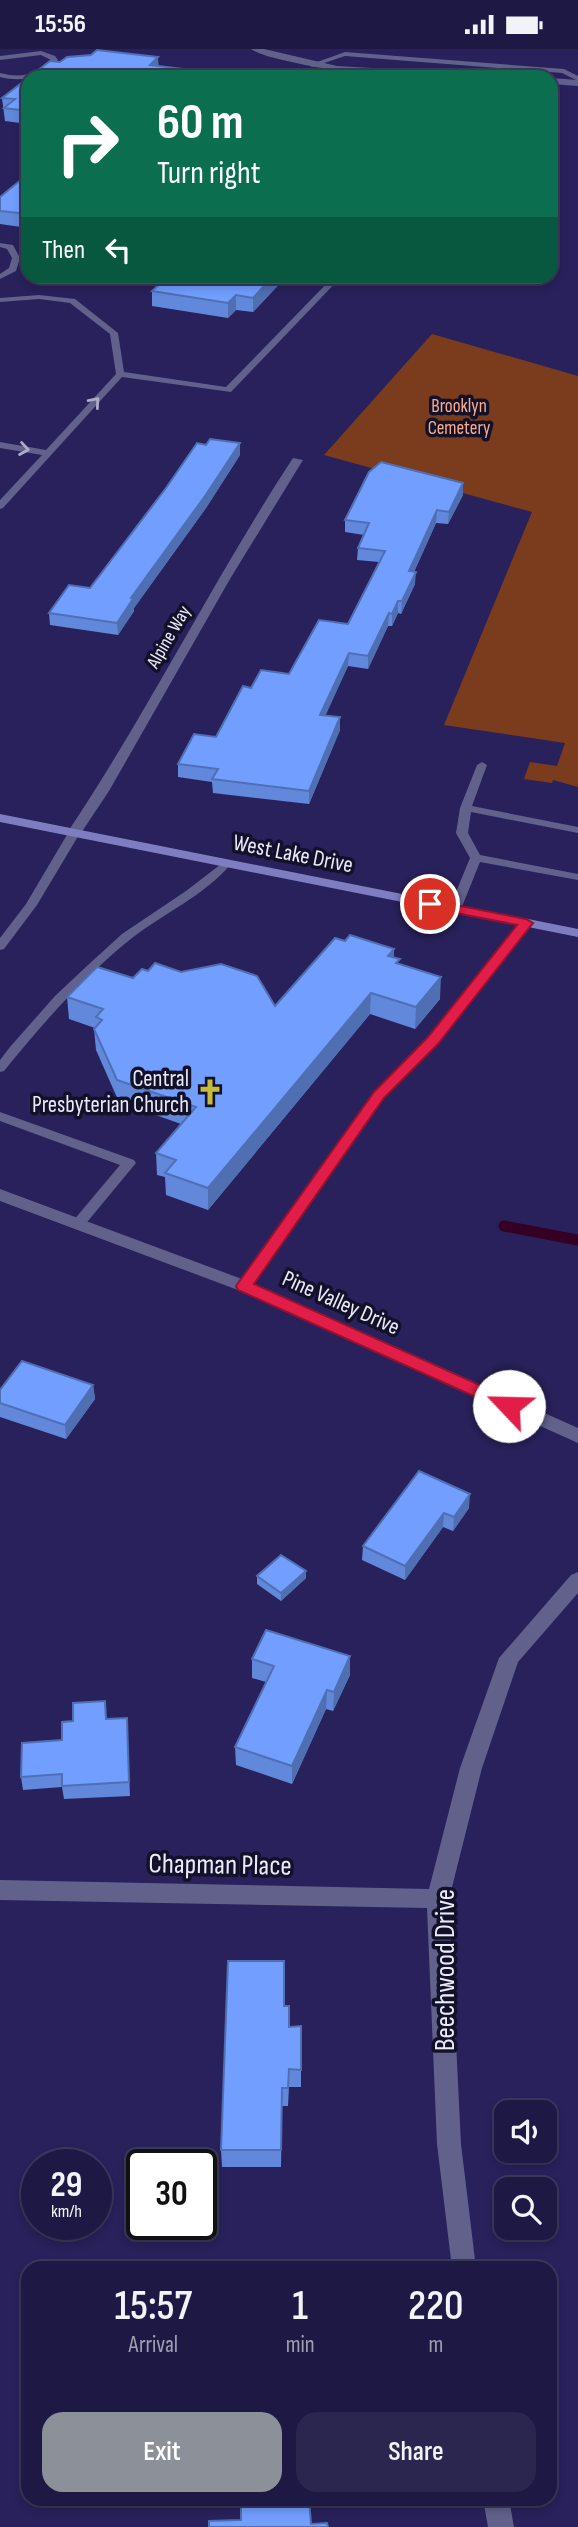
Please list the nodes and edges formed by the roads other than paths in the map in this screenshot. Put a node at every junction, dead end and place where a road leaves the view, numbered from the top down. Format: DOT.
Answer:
graph roads {
  1 [pos="255,49"];
  2 [pos="284,49"];
  3 [pos="43,51"];
  4 [pos="277,57"];
  5 [pos="0,58"];
  6 [pos="312,65"];
  7 [pos="42,70"];
  8 [pos="353,70"];
  9 [pos="551,70"];
  10 [pos="558,71"];
  11 [pos="0,75"];
  12 [pos="21,77"];
  13 [pos="12,78"];
  14 [pos="558,81"];
  15 [pos="578,81"];
  16 [pos="0,85"];
  17 [pos="0,245"];
  18 [pos="0,277"];
  19 [pos="330,284"];
  20 [pos="0,300"];
  21 [pos="120,374"];
  22 [pos="0,445"];
  23 [pos="48,453"];
  24 [pos="297,460"];
  25 [pos="0,506"];
  26 [pos="482,765"];
  27 [pos="466,809"];
  28 [pos="0,818"];
  29 [pos="578,830"];
  30 [pos="74,834"];
  31 [pos="476,858"];
  32 [pos="225,864"];
  33 [pos="578,877"];
  34 [pos="455,909"];
  35 [pos="526,923"];
  36 [pos="578,933"];
  37 [pos="0,946"];
  38 [pos="0,1068"];
  39 [pos="0,1117"];
  40 [pos="0,1195"];
  41 [pos="78,1224"];
  42 [pos="244,1286"];
  43 [pos="578,1436"];
  44 [pos="578,1580"];
  45 [pos="0,1890"];
  46 [pos="438,1899"];
  47 [pos="463,2261"];
  48 [pos="497,2506"];
  49 [pos="501,2527"];
  1 -- 4 [label="street"];
  2 -- 4 [label="street"];
  3 -- 5 [label="lane"];
  3 -- 7 [label="lane"];
  4 -- 6 [label="street"];
  6 -- 8 [label="street"];
  6 -- 9 [label="lane"];
  10 -- 15 [label="lane"];
  11 -- 13 [label="lane"];
  12 -- 13 [label="lane"];
  13 -- 16 [label="lane"];
  14 -- 15 [label="street"];
  17 -- 18 [label="lane"];
  19 -- 21 [label="lane"];
  20 -- 21 [label="lane"];
  23 -- 21 [label="lane, one-way"];
  22 -- 23 [label="lane, one-way"];
  23 -- 25 [label="lane"];
  24 -- 30 [label="street, Alpine Way"];
  26 -- 27 [label="lane"];
  27 -- 29 [label="lane"];
  27 -- 31 [label="lane"];
  28 -- 30 [label="main road, West Lake Drive"];
  30 -- 32 [label="main road, West Lake Drive"];
  30 -- 37 [label="lane"];
  31 -- 33 [label="lane"];
  31 -- 34 [label="lane"];
  32 -- 34 [label="main road, West Lake Drive"];
  32 -- 38 [label="lane"];
  34 -- 35 [label="main road, West Lake Drive"];
  35 -- 36 [label="main road, West Lake Drive"];
  35 -- 42 [label="lane"];
  39 -- 41 [label="lane"];
  40 -- 41 [label="street, Pine Valley Drive"];
  41 -- 42 [label="street, Pine Valley Drive"];
  42 -- 43 [label="street, Pine Valley Drive"];
  44 -- 46 [label="street, Beechwood Drive"];
  45 -- 46 [label="street, Chapman Place"];
  46 -- 47 [label="street, Beechwood Drive"];
  48 -- 49 [label="street"];
}
